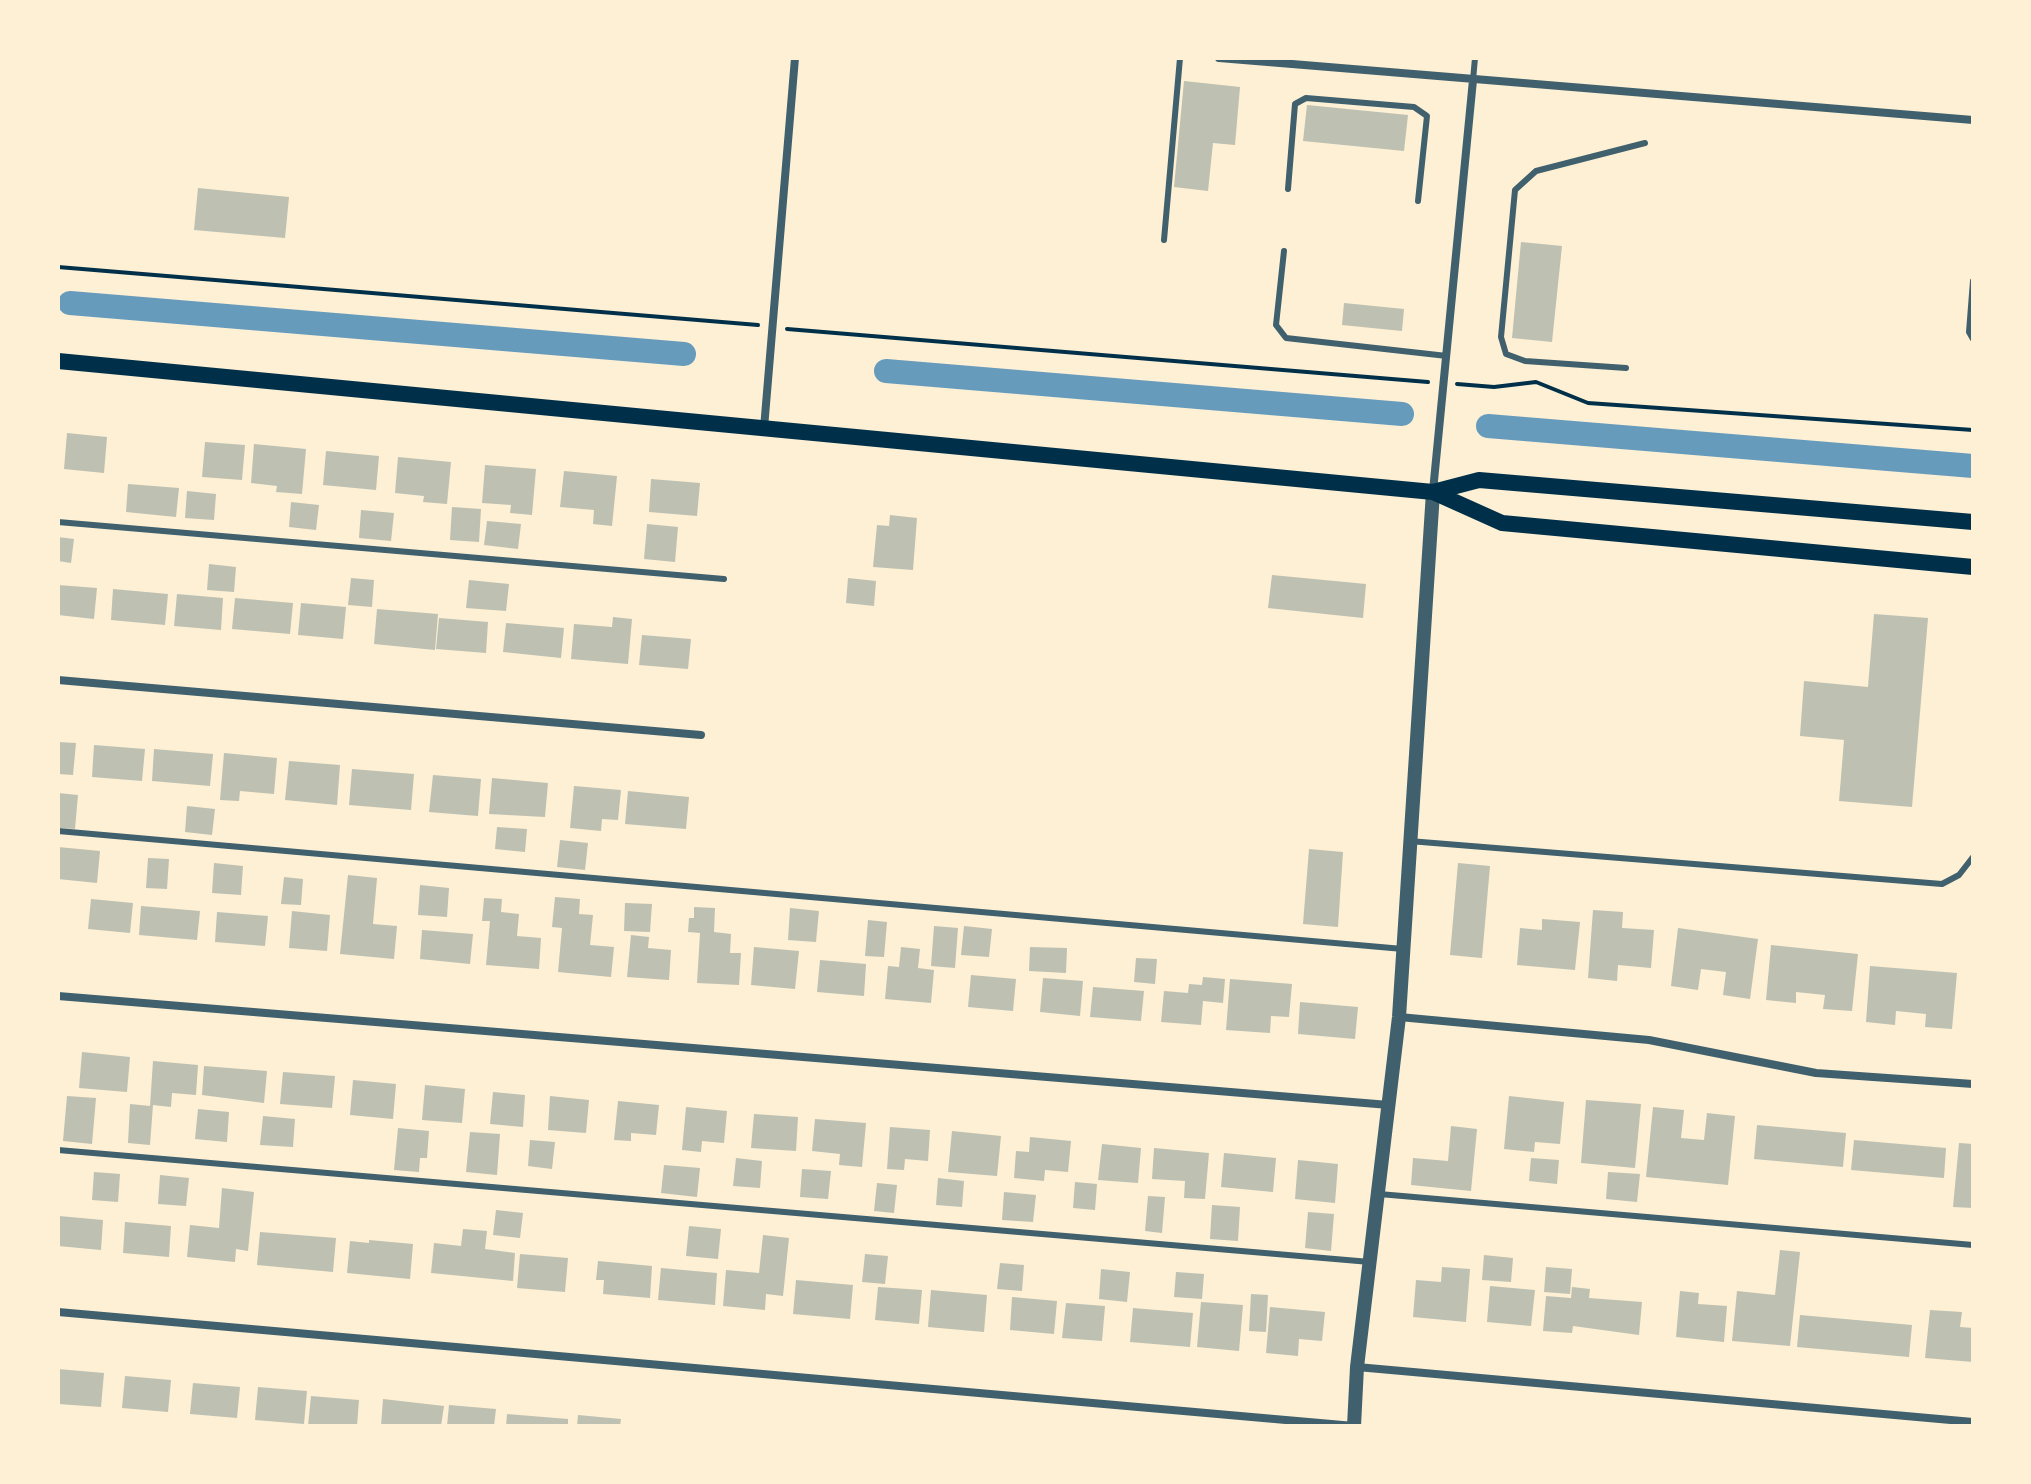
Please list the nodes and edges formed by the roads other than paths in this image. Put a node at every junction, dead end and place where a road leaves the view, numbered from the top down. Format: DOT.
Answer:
graph roads {
  1 [pos="795,58"];
  2 [pos="1180,58"];
  3 [pos="1219,58"];
  4 [pos="1475,58"];
  5 [pos="1473,80"];
  6 [pos="1973,120"];
  7 [pos="1645,143"];
  8 [pos="1288,189"];
  9 [pos="1418,201"];
  10 [pos="1164,240"];
  11 [pos="1284,251"];
  12 [pos="1973,281"];
  13 [pos="1973,339"];
  14 [pos="1448,356"];
  15 [pos="58,361"];
  16 [pos="1626,368"];
  17 [pos="764,428"];
  18 [pos="1433,492"];
  19 [pos="58,522"];
  20 [pos="1973,522"];
  21 [pos="1973,559"];
  22 [pos="1902,561"];
  23 [pos="1973,567"];
  24 [pos="724,579"];
  25 [pos="58,680"];
  26 [pos="701,735"];
  27 [pos="58,831"];
  28 [pos="1409,841"];
  29 [pos="1973,857"];
  30 [pos="1403,949"];
  31 [pos="58,996"];
  32 [pos="1399,1017"];
  33 [pos="1973,1084"];
  34 [pos="1390,1105"];
  35 [pos="58,1150"];
  36 [pos="1379,1194"];
  37 [pos="1973,1245"];
  38 [pos="1370,1262"];
  39 [pos="58,1312"];
  40 [pos="1357,1367"];
  41 [pos="1973,1422"];
  42 [pos="1354,1426"];
  1 -- 17 [label="street"];
  2 -- 10 [label="lane"];
  3 -- 5 [label="street"];
  4 -- 5 [label="lane"];
  5 -- 6 [label="street"];
  5 -- 14 [label="street"];
  7 -- 16 [label="lane"];
  8 -- 9 [label="lane"];
  11 -- 14 [label="lane"];
  12 -- 13 [label="lane"];
  14 -- 18 [label="street"];
  15 -- 17 [label="main road"];
  17 -- 18 [label="main road"];
  18 -- 20 [label="main road"];
  18 -- 22 [label="main road"];
  18 -- 28 [label="street"];
  19 -- 24 [label="lane"];
  21 -- 22 [label="main road"];
  22 -- 23 [label="main road"];
  25 -- 26 [label="street"];
  27 -- 30 [label="lane"];
  28 -- 29 [label="lane"];
  28 -- 30 [label="street"];
  30 -- 32 [label="street"];
  31 -- 34 [label="street"];
  32 -- 33 [label="street"];
  32 -- 34 [label="street"];
  34 -- 36 [label="street"];
  35 -- 38 [label="lane"];
  36 -- 37 [label="lane"];
  36 -- 38 [label="street"];
  38 -- 40 [label="street"];
  39 -- 42 [label="street"];
  40 -- 41 [label="street"];
  40 -- 42 [label="street"];
}
